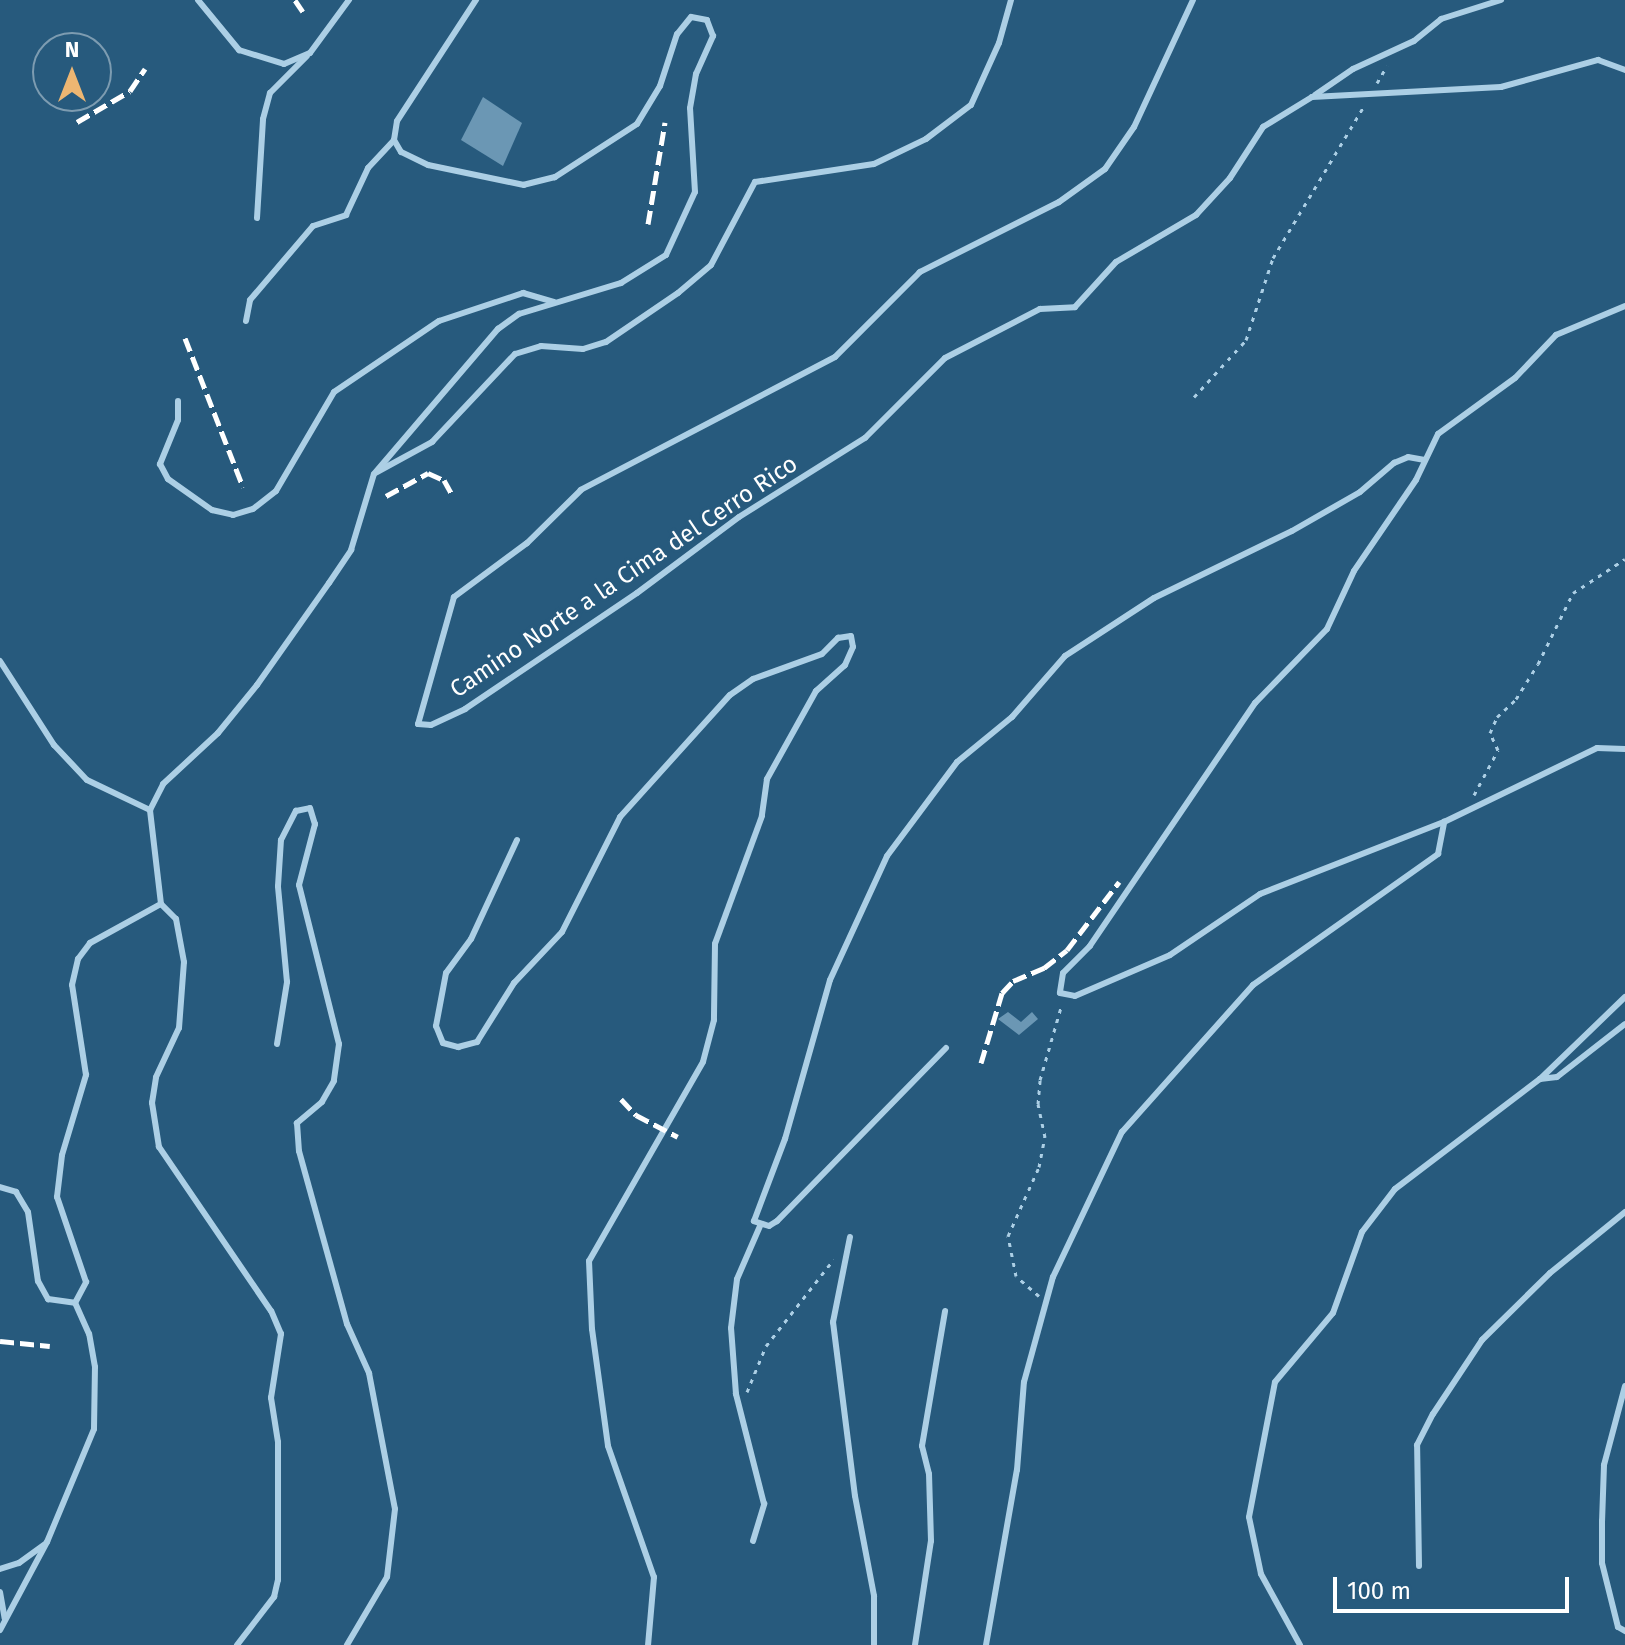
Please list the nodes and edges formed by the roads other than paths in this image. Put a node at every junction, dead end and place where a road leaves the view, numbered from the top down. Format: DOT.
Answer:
graph roads {
  1 [pos="198,0"];
  2 [pos="349,0"];
  3 [pos="476,0"];
  4 [pos="1011,0"];
  5 [pos="1193,0"];
  6 [pos="1501,0"];
  7 [pos="310,53"];
  8 [pos="1625,70"];
  9 [pos="1312,97"];
  10 [pos="394,140"];
  11 [pos="257,218"];
  12 [pos="554,302"];
  13 [pos="1625,306"];
  14 [pos="246,321"];
  15 [pos="178,401"];
  16 [pos="1425,460"];
  17 [pos="374,474"];
  18 [pos="0,661"];
  19 [pos="1625,749"];
  20 [pos="150,810"];
  21 [pos="1444,822"];
  22 [pos="517,840"];
  23 [pos="161,904"];
  24 [pos="1625,997"];
  25 [pos="1625,1024"];
  26 [pos="277,1044"];
  27 [pos="946,1048"];
  28 [pos="1540,1079"];
  29 [pos="0,1187"];
  30 [pos="1625,1212"];
  31 [pos="760,1226"];
  32 [pos="850,1237"];
  33 [pos="75,1303"];
  34 [pos="945,1311"];
  35 [pos="1625,1386"];
  36 [pos="753,1541"];
  37 [pos="47,1542"];
  38 [pos="1419,1566"];
  39 [pos="0,1569"];
  40 [pos="0,1592"];
  41 [pos="2,1627"];
  42 [pos="1625,1631"];
  43 [pos="237,1645"];
  44 [pos="347,1645"];
  45 [pos="648,1645"];
  46 [pos="874,1645"];
  47 [pos="915,1645"];
  48 [pos="986,1645"];
  49 [pos="1300,1645"];
  1 -- 7 [label="lane"];
  2 -- 7 [label="lane"];
  3 -- 10 [label="lane"];
  4 -- 17 [label="lane"];
  5 -- 9 [label="lane, Camino Norte a la Cima del Cerro Rico"];
  6 -- 9 [label="lane"];
  7 -- 11 [label="lane"];
  8 -- 9 [label="lane, Camino Norte a la Cima del Cerro Rico"];
  10 -- 12 [label="lane"];
  10 -- 14 [label="lane"];
  12 -- 15 [label="lane"];
  12 -- 17 [label="lane"];
  13 -- 16 [label="lane"];
  16 -- 21 [label="lane"];
  16 -- 31 [label="lane"];
  17 -- 20 [label="lane"];
  18 -- 20 [label="lane"];
  19 -- 21 [label="lane"];
  20 -- 23 [label="lane"];
  21 -- 48 [label="lane"];
  22 -- 45 [label="lane"];
  23 -- 33 [label="lane"];
  23 -- 43 [label="lane"];
  24 -- 28 [label="lane"];
  25 -- 28 [label="lane"];
  26 -- 44 [label="lane"];
  27 -- 31 [label="lane"];
  28 -- 49 [label="lane"];
  29 -- 33 [label="lane"];
  30 -- 38 [label="lane"];
  31 -- 36 [label="lane"];
  32 -- 46 [label="lane"];
  33 -- 37 [label="lane"];
  34 -- 47 [label="lane"];
  35 -- 42 [label="lane"];
  37 -- 39 [label="lane"];
  37 -- 41 [label="lane"];
  40 -- 41 [label="lane"];
}
